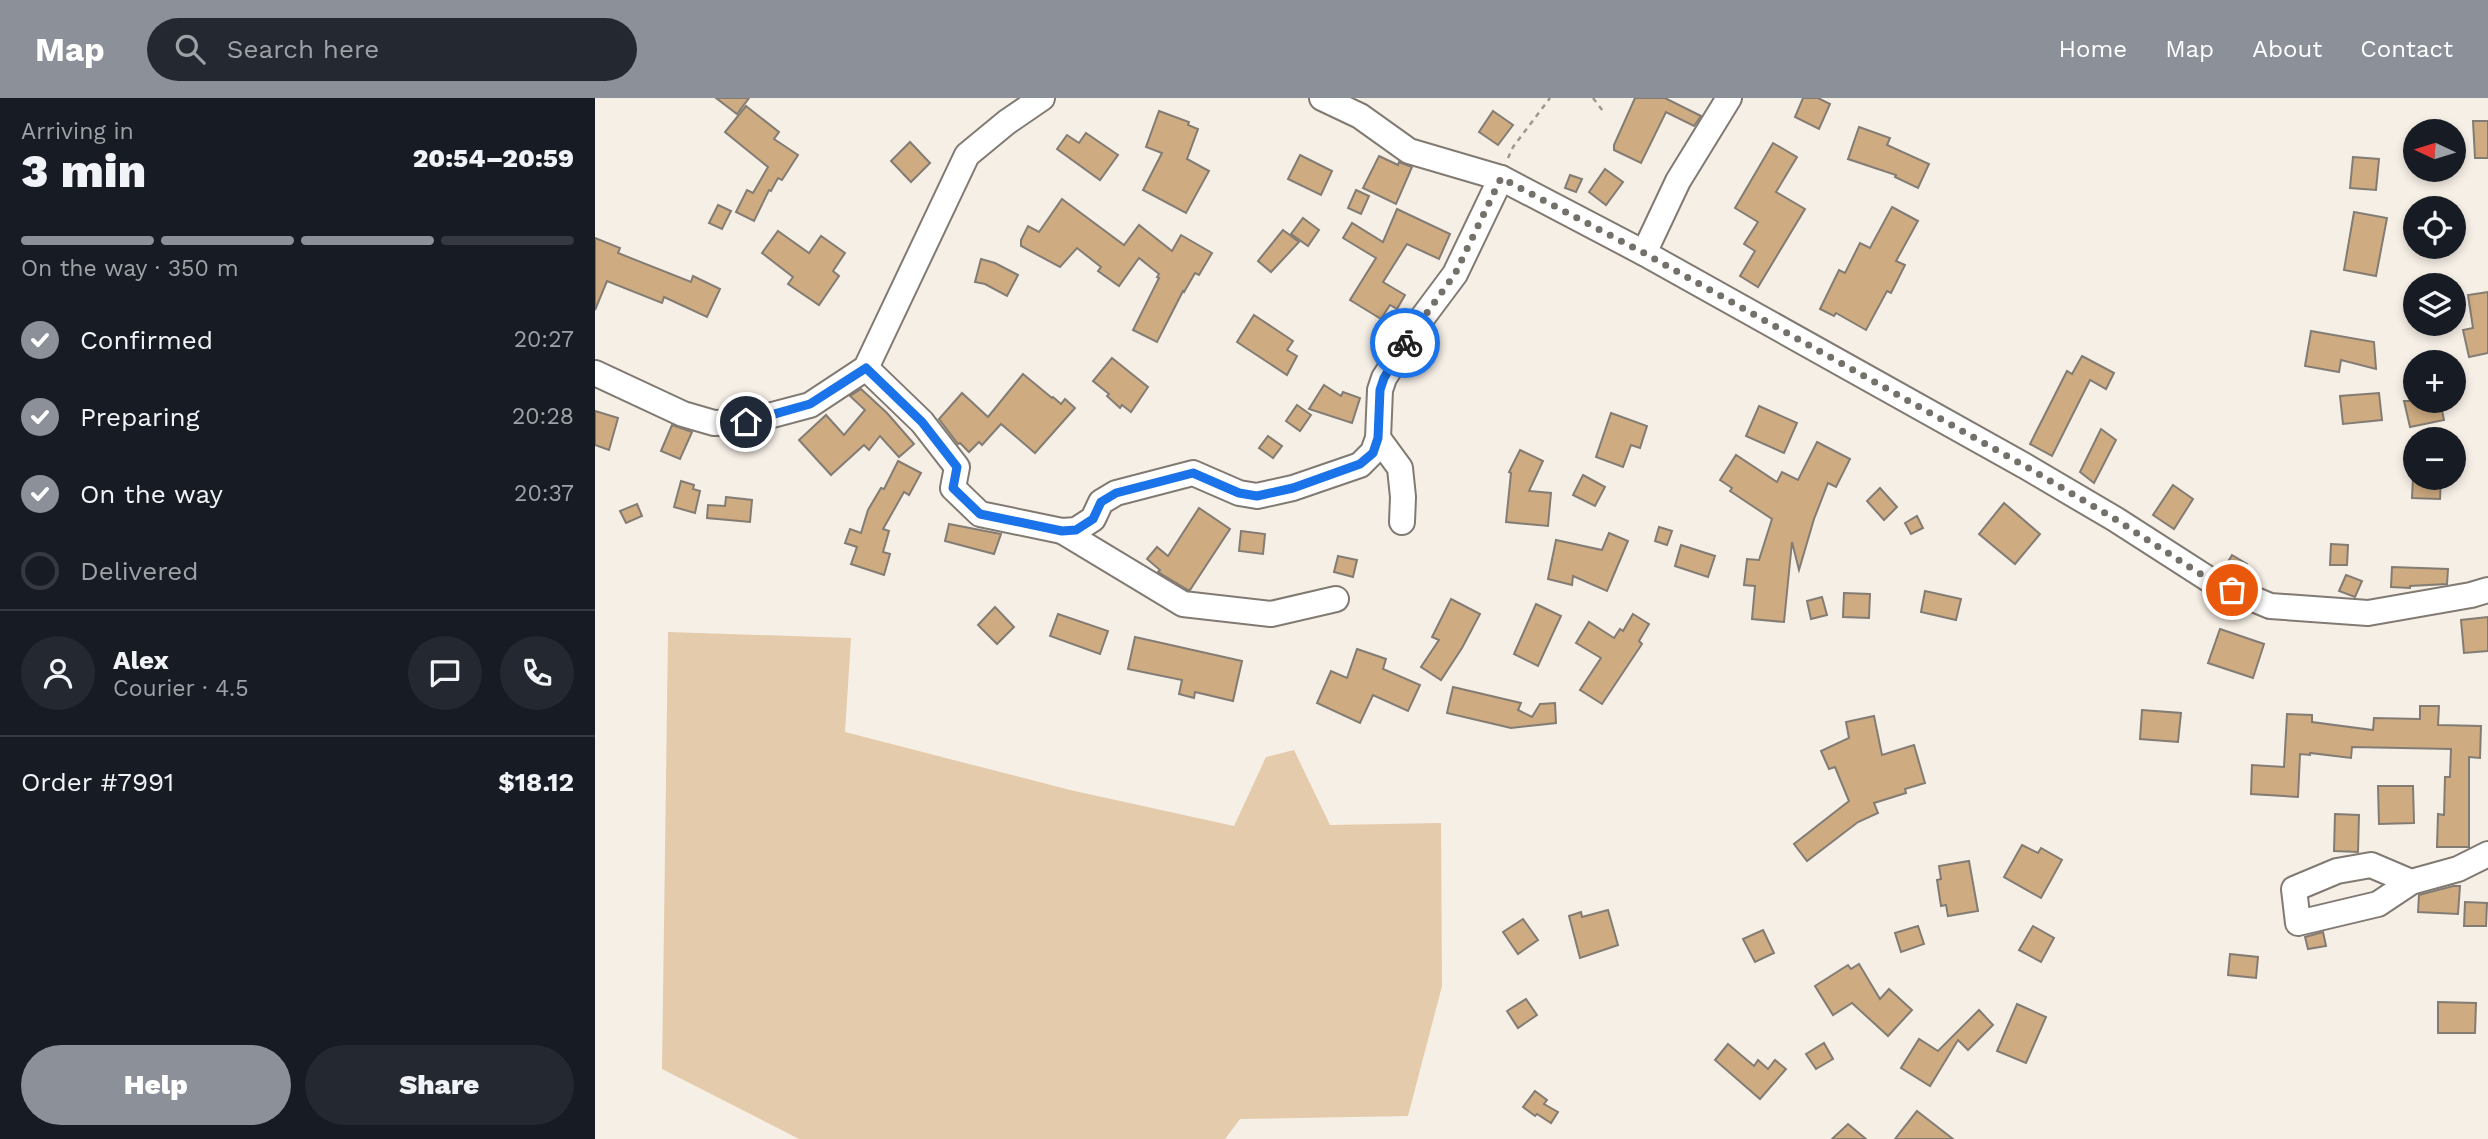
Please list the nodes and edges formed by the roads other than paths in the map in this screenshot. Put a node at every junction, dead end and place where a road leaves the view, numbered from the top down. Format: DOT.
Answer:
graph roads {
  1 [pos="1042,98"];
  2 [pos="1322,98"];
  3 [pos="1729,98"];
  4 [pos="1501,178"];
  5 [pos="1644,253"];
  6 [pos="866,368"];
  7 [pos="595,373"];
  8 [pos="1378,438"];
  9 [pos="1402,522"];
  10 [pos="1062,531"];
  11 [pos="2488,590"];
  12 [pos="1336,599"];
  13 [pos="2488,854"];
  14 [pos="2411,882"];
  1 -- 6 [label="street"];
  2 -- 4 [label="street"];
  3 -- 5 [label="street"];
  4 -- 5 [label="street"];
  4 -- 8 [label="street"];
  5 -- 11 [label="street"];
  6 -- 7 [label="street"];
  6 -- 10 [label="street"];
  8 -- 9 [label="street"];
  8 -- 10 [label="street"];
  10 -- 12 [label="street"];
  13 -- 14 [label="street"];
}
